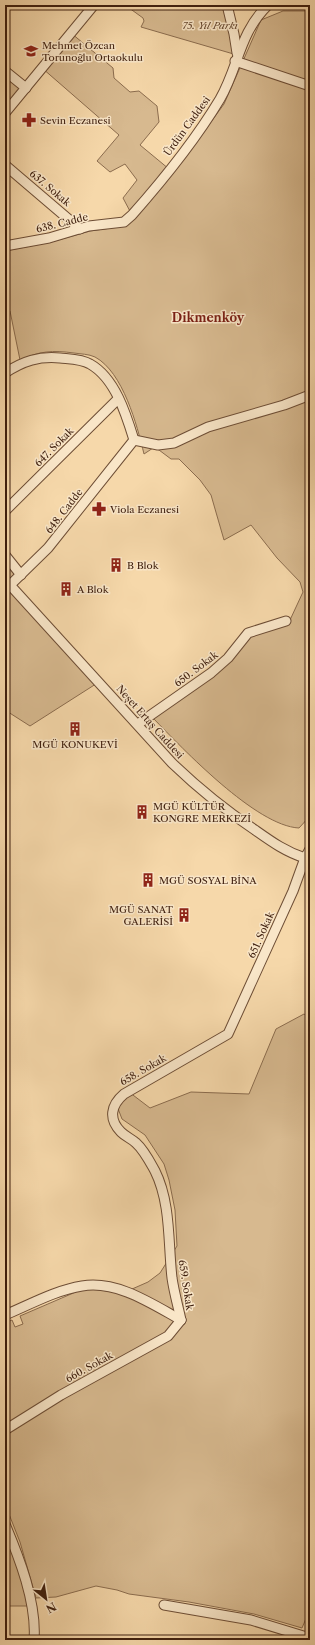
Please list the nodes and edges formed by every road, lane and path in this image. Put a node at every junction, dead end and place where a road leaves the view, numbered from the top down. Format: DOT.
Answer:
graph roads {
  1 [pos="94,5"];
  2 [pos="226,5"];
  3 [pos="268,5"];
  4 [pos="236,58"];
  5 [pos="5,71"];
  6 [pos="310,86"];
  7 [pos="26,88"];
  8 [pos="5,113"];
  9 [pos="5,165"];
  10 [pos="124,222"];
  11 [pos="80,229"];
  12 [pos="5,246"];
  13 [pos="5,373"];
  14 [pos="310,395"];
  15 [pos="118,399"];
  16 [pos="134,440"];
  17 [pos="5,511"];
  18 [pos="5,555"];
  19 [pos="21,575"];
  20 [pos="8,588"];
  21 [pos="286,621"];
  22 [pos="138,724"];
  23 [pos="310,849"];
  24 [pos="306,858"];
  25 [pos="228,1034"];
  26 [pos="136,1143"];
  27 [pos="5,1315"];
  28 [pos="181,1320"];
  29 [pos="5,1430"];
  30 [pos="5,1524"];
  31 [pos="9,1546"];
  32 [pos="164,1605"];
  33 [pos="310,1638"];
  34 [pos="34,1640"];
  1 -- 7 [label="street"];
  2 -- 4 [label="street, Ürdün Caddesi"];
  3 -- 4 [label="street"];
  4 -- 6 [label="street"];
  4 -- 10 [label="street, Ürdün Caddesi"];
  5 -- 7 [label="street"];
  7 -- 8 [label="street"];
  9 -- 11 [label="street, 637. Sokak"];
  10 -- 11 [label="street, 638. Cadde"];
  11 -- 12 [label="street, 638. Cadde"];
  13 -- 15 [label="street"];
  14 -- 16 [label="street"];
  15 -- 16 [label="street"];
  15 -- 17 [label="street, 647. Sokak"];
  16 -- 19 [label="street, 648. Cadde"];
  18 -- 19 [label="street"];
  19 -- 20 [label="street, 648. Cadde"];
  20 -- 22 [label="street, Neşet Ertaş Caddesi"];
  21 -- 22 [label="street, 650. Sokak"];
  22 -- 24 [label="street, Neşet Ertaş Caddesi"];
  23 -- 24 [label="street, 651. Sokak"];
  24 -- 25 [label="street, 651. Sokak"];
  25 -- 26 [label="street, 658. Sokak"];
  26 -- 28 [label="street, 659. Sokak"];
  27 -- 28 [label="street, 659. Sokak"];
  28 -- 29 [label="street, 660. Sokak"];
  30 -- 31 [label="street"];
  31 -- 34 [label="street"];
  32 -- 33 [label="street"];
}
